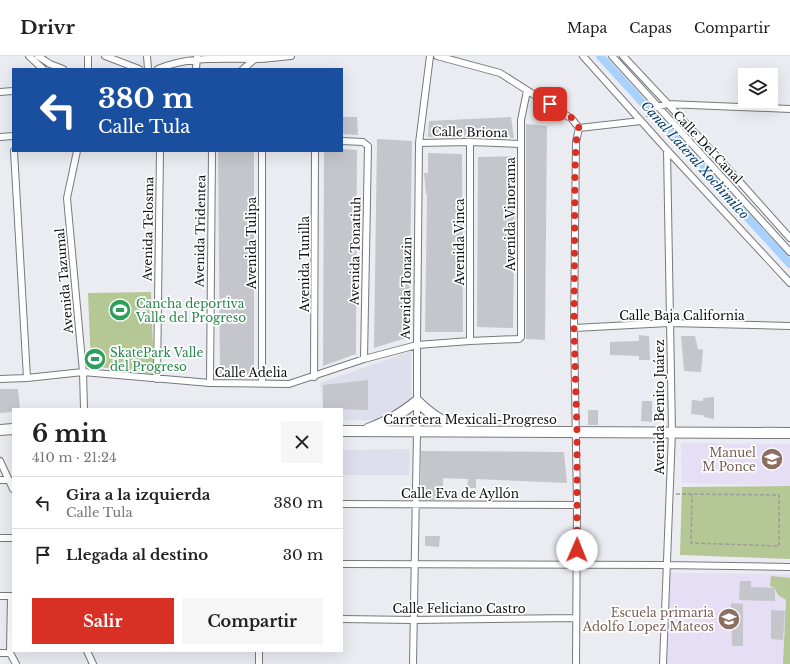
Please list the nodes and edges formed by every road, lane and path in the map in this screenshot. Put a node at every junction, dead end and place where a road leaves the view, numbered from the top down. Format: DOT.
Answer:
graph roads {
  1 [pos="29,56"];
  2 [pos="38,56"];
  3 [pos="88,56"];
  4 [pos="105,56"];
  5 [pos="147,56"];
  6 [pos="291,56"];
  7 [pos="430,56"];
  8 [pos="437,56"];
  9 [pos="583,56"];
  10 [pos="612,56"];
  11 [pos="623,56"];
  12 [pos="197,57"];
  13 [pos="255,59"];
  14 [pos="42,68"];
  15 [pos="60,68"];
  16 [pos="88,68"];
  17 [pos="136,68"];
  18 [pos="148,68"];
  19 [pos="160,68"];
  20 [pos="196,68"];
  21 [pos="244,68"];
  22 [pos="527,90"];
  23 [pos="0,92"];
  24 [pos="12,92"];
  25 [pos="667,104"];
  26 [pos="657,107"];
  27 [pos="790,110"];
  28 [pos="641,121"];
  29 [pos="579,128"];
  30 [pos="12,136"];
  31 [pos="0,137"];
  32 [pos="343,141"];
  33 [pos="470,142"];
  34 [pos="419,143"];
  35 [pos="520,144"];
  36 [pos="667,150"];
  37 [pos="14,152"];
  38 [pos="77,152"];
  39 [pos="160,152"];
  40 [pos="212,152"];
  41 [pos="262,152"];
  42 [pos="315,152"];
  43 [pos="790,238"];
  44 [pos="790,252"];
  45 [pos="790,282"];
  46 [pos="670,323"];
  47 [pos="790,326"];
  48 [pos="574,328"];
  49 [pos="520,338"];
  50 [pos="470,341"];
  51 [pos="416,345"];
  52 [pos="364,359"];
  53 [pos="83,372"];
  54 [pos="314,376"];
  55 [pos="27,378"];
  56 [pos="0,379"];
  57 [pos="157,379"];
  58 [pos="210,383"];
  59 [pos="262,383"];
  60 [pos="417,401"];
  61 [pos="84,408"];
  62 [pos="0,430"];
  63 [pos="12,430"];
  64 [pos="343,431"];
  65 [pos="364,431"];
  66 [pos="417,432"];
  67 [pos="466,432"];
  68 [pos="672,432"];
  69 [pos="577,433"];
  70 [pos="790,433"];
  71 [pos="0,461"];
  72 [pos="0,480"];
  73 [pos="9,480"];
  74 [pos="12,487"];
  75 [pos="669,494"];
  76 [pos="692,495"];
  77 [pos="343,504"];
  78 [pos="415,504"];
  79 [pos="577,505"];
  80 [pos="0,538"];
  81 [pos="12,538"];
  82 [pos="343,564"];
  83 [pos="415,564"];
  84 [pos="576,565"];
  85 [pos="666,565"];
  86 [pos="790,567"];
  87 [pos="0,596"];
  88 [pos="12,596"];
  89 [pos="576,618"];
  90 [pos="343,619"];
  91 [pos="414,620"];
  92 [pos="87,652"];
  93 [pos="259,652"];
  94 [pos="0,653"];
  95 [pos="10,653"];
  96 [pos="16,664"];
  97 [pos="93,664"];
  98 [pos="259,664"];
  99 [pos="413,664"];
  100 [pos="576,664"];
  101 [pos="663,664"];
  1 -- 14 [label="street"];
  2 -- 15 [label="street"];
  3 -- 16 [label="street"];
  4 -- 17 [label="street"];
  5 -- 18 [label="street"];
  6 -- 13 [label="street"];
  7 -- 34 [label="street, Avenida Tonazin"];
  8 -- 22 [label="street"];
  9 -- 28 [label="street"];
  10 -- 26 [label="street, Calle Del Canal"];
  11 -- 25 [label="street"];
  12 -- 13 [label="street"];
  12 -- 19 [label="street"];
  12 -- 20 [label="street"];
  13 -- 21 [label="street"];
  22 -- 29 [label="street"];
  22 -- 35 [label="street, Avenida Vinorama"];
  23 -- 24 [label="street"];
  25 -- 26 [label="street"];
  25 -- 27 [label="street"];
  25 -- 43 [label="street"];
  26 -- 28 [label="path"];
  26 -- 44 [label="street, Calle Del Canal"];
  28 -- 29 [label="street"];
  28 -- 36 [label="street"];
  29 -- 48 [label="street"];
  30 -- 31 [label="street"];
  32 -- 52 [label="street, Avenida Tonatiuh"];
  33 -- 34 [label="street, Calle Briona"];
  33 -- 35 [label="street, Calle Briona"];
  33 -- 50 [label="street, Avenida Vinca"];
  34 -- 51 [label="street, Avenida Tonazin"];
  35 -- 49 [label="street, Avenida Vinorama"];
  36 -- 45 [label="street"];
  36 -- 46 [label="street, Avenida Benito Juárez"];
  37 -- 55 [label="street"];
  38 -- 53 [label="street, Avenida Tazumal"];
  39 -- 57 [label="street, Avenida Telosma"];
  40 -- 58 [label="street, Avenida Tridentea"];
  41 -- 59 [label="street, Avenida Tulipa"];
  42 -- 54 [label="street, Avenida Tunilla"];
  46 -- 47 [label="street, Calle Baja California"];
  46 -- 48 [label="street, Calle Baja California"];
  46 -- 68 [label="street, Avenida Benito Juárez"];
  48 -- 69 [label="street"];
  49 -- 50 [label="street, Calle Adelia"];
  50 -- 51 [label="street, Calle Adelia"];
  51 -- 52 [label="street, Calle Adelia"];
  51 -- 60 [label="street, Avenida Tonazin"];
  52 -- 54 [label="street, Calle Adelia"];
  53 -- 55 [label="street, Calle Adelia"];
  53 -- 57 [label="street, Calle Adelia"];
  53 -- 61 [label="street, Avenida Tazumal"];
  54 -- 59 [label="street, Calle Adelia"];
  55 -- 56 [label="street, Calle Adelia"];
  57 -- 58 [label="street, Calle Adelia"];
  58 -- 59 [label="street, Calle Adelia"];
  60 -- 65 [label="main road"];
  60 -- 66 [label="street, Avenida Tonazin"];
  60 -- 67 [label="main road"];
  62 -- 63 [label="main road"];
  64 -- 65 [label="main road, Carretera Mexicali-Progreso"];
  65 -- 66 [label="main road, Carretera Mexicali-Progreso"];
  66 -- 67 [label="main road, Carretera Mexicali-Progreso"];
  66 -- 78 [label="street, Avenida Tonazin"];
  67 -- 69 [label="main road, Carretera Mexicali-Progreso"];
  68 -- 69 [label="main road, Carretera Mexicali-Progreso"];
  68 -- 70 [label="main road, Carretera Mexicali-Progreso"];
  68 -- 75 [label="street, Avenida Benito Juárez"];
  69 -- 79 [label="street"];
  71 -- 73 [label="street"];
  72 -- 73 [label="street"];
  73 -- 74 [label="street"];
  75 -- 76 [label="path"];
  75 -- 85 [label="street, Avenida Benito Juárez"];
  76 -- 76 [label="path"];
  77 -- 78 [label="street, Calle Eva de Ayllón"];
  78 -- 79 [label="street, Calle Eva de Ayllón"];
  78 -- 83 [label="street, Avenida Tonazin"];
  79 -- 84 [label="street"];
  80 -- 81 [label="street"];
  82 -- 83 [label="street"];
  83 -- 84 [label="street"];
  83 -- 91 [label="street, Avenida Tonazin"];
  84 -- 85 [label="street"];
  84 -- 89 [label="street"];
  85 -- 86 [label="street"];
  85 -- 101 [label="street, Avenida Benito Juárez"];
  87 -- 88 [label="street"];
  88 -- 95 [label="street"];
  89 -- 91 [label="street, Calle Feliciano Castro"];
  89 -- 100 [label="street"];
  90 -- 91 [label="street, Calle Feliciano Castro"];
  91 -- 99 [label="street, Avenida Tonazin"];
  92 -- 97 [label="street"];
  93 -- 98 [label="street"];
  94 -- 95 [label="street"];
  95 -- 96 [label="street"];
}
